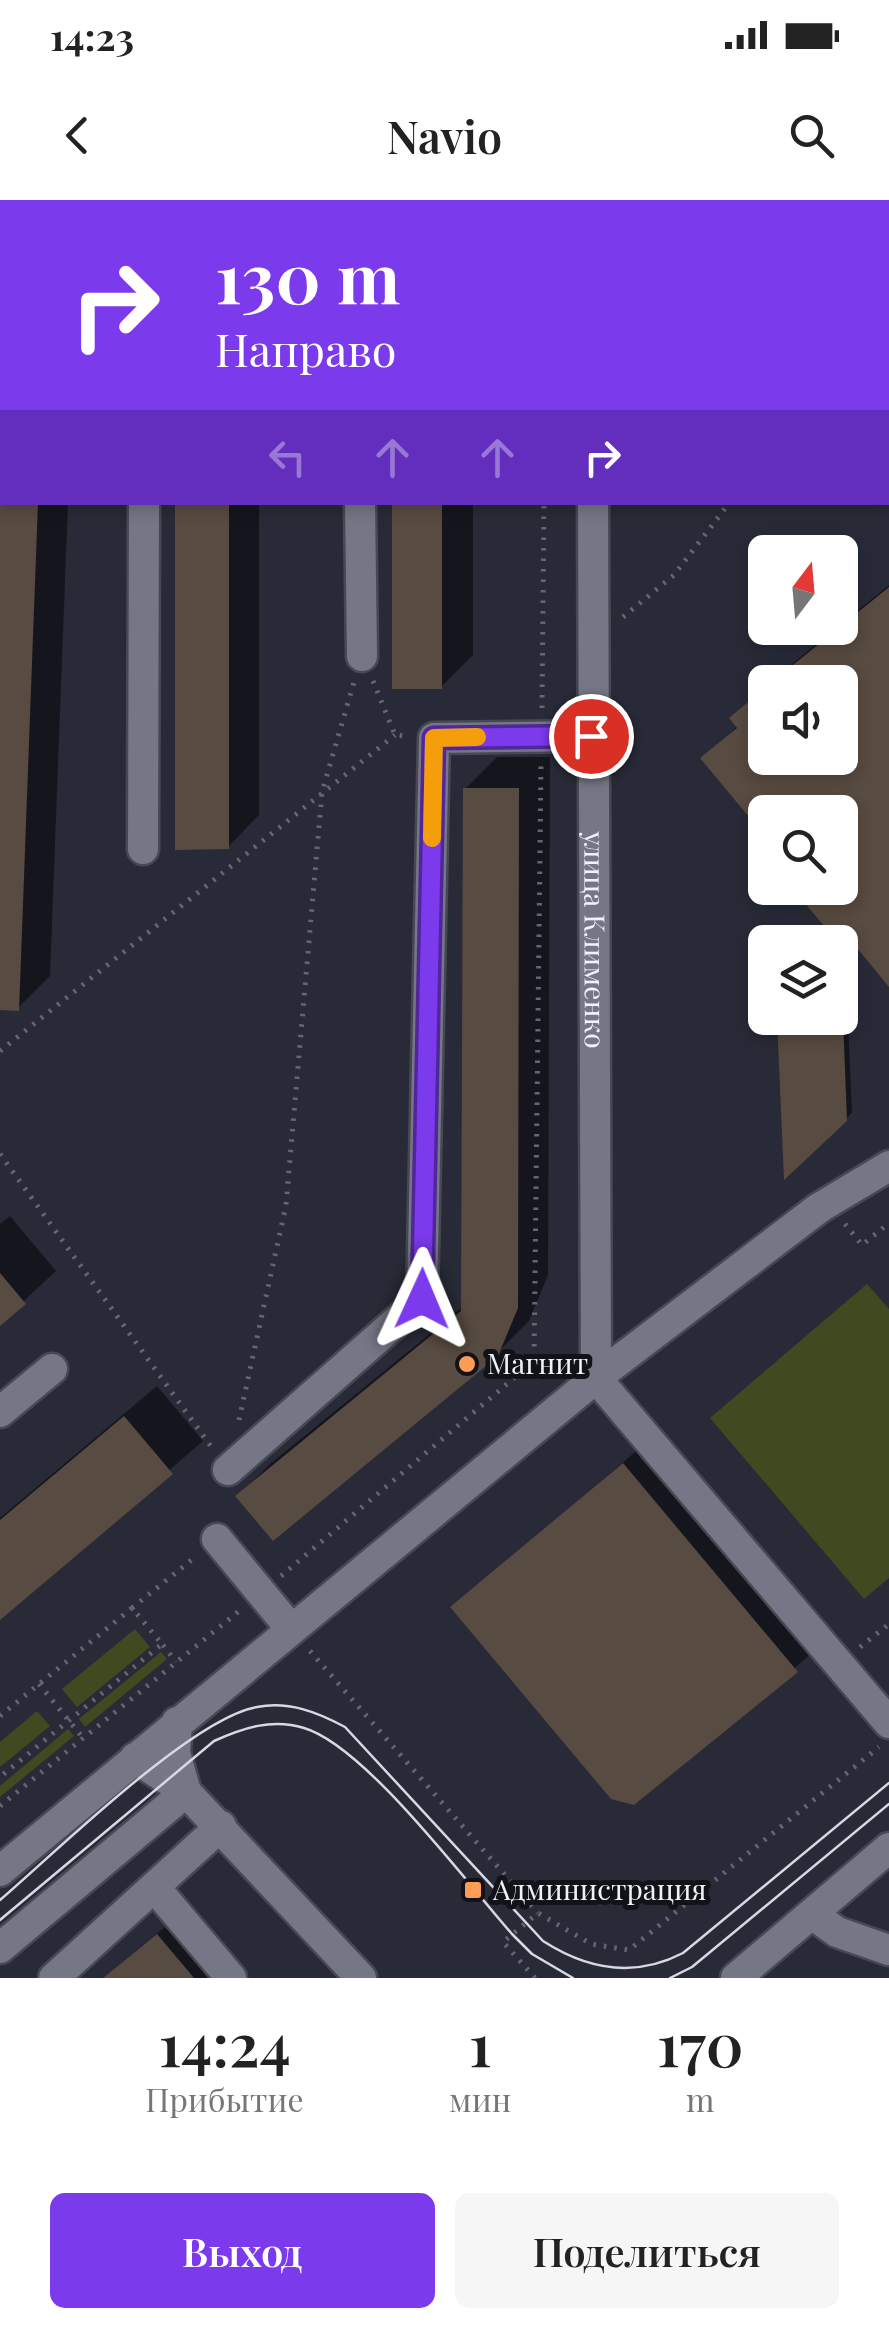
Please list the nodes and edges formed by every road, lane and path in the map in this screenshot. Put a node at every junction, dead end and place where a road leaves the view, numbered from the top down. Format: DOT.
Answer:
graph roads {
  1 [pos="144,505"];
  2 [pos="360,505"];
  3 [pos="593,505"];
  4 [pos="728,505"];
  5 [pos="592,643"];
  6 [pos="362,656"];
  7 [pos="396,735"];
  8 [pos="591,736"];
  9 [pos="434,738"];
  10 [pos="322,792"];
  11 [pos="142,849"];
  12 [pos="0,1051"];
  13 [pos="0,1154"];
  14 [pos="889,1166"];
  15 [pos="827,1203"];
  16 [pos="889,1223"];
  17 [pos="52,1369"];
  18 [pos="596,1378"];
  19 [pos="0,1412"];
  20 [pos="228,1470"];
  21 [pos="217,1539"];
  22 [pos="132,1608"];
  23 [pos="290,1628"];
  24 [pos="162,1644"];
  25 [pos="176,1662"];
  26 [pos="39,1684"];
  27 [pos="0,1716"];
  28 [pos="69,1720"];
  29 [pos="177,1722"];
  30 [pos="889,1724"];
  31 [pos="83,1738"];
  32 [pos="889,1739"];
  33 [pos="135,1758"];
  34 [pos="0,1777"];
  35 [pos="186,1792"];
  36 [pos="221,1826"];
  37 [pos="889,1848"];
  38 [pos="0,1871"];
  39 [pos="156,1888"];
  40 [pos="538,1912"];
  41 [pos="812,1914"];
  42 [pos="0,1948"];
  43 [pos="889,1950"];
  44 [pos="54,1978"];
  45 [pos="231,1978"];
  46 [pos="361,1978"];
  47 [pos="535,1978"];
  48 [pos="736,1978"];
  1 -- 11 [label="street"];
  2 -- 6 [label="street"];
  3 -- 5 [label="street, улица Клименко"];
  4 -- 5 [label="path"];
  5 -- 8 [label="street, улица Клименко"];
  6 -- 7 [label="path"];
  6 -- 10 [label="path"];
  7 -- 9 [label="path"];
  7 -- 10 [label="path"];
  8 -- 9 [label="street"];
  8 -- 18 [label="street, улица Клименко"];
  9 -- 20 [label="street"];
  10 -- 12 [label="path"];
  10 -- 20 [label="path"];
  13 -- 20 [label="path"];
  14 -- 15 [label="street"];
  15 -- 16 [label="path"];
  15 -- 18 [label="street"];
  17 -- 19 [label="street"];
  18 -- 23 [label="street"];
  18 -- 30 [label="street"];
  21 -- 22 [label="path"];
  21 -- 23 [label="street"];
  22 -- 24 [label="path"];
  22 -- 26 [label="path"];
  23 -- 29 [label="street"];
  23 -- 40 [label="path"];
  24 -- 25 [label="path"];
  24 -- 28 [label="path"];
  26 -- 27 [label="path"];
  26 -- 28 [label="path"];
  28 -- 31 [label="path"];
  28 -- 34 [label="path"];
  29 -- 33 [label="street"];
  29 -- 35 [label="street"];
  32 -- 40 [label="path"];
  33 -- 35 [label="street"];
  33 -- 38 [label="street"];
  35 -- 36 [label="street"];
  35 -- 42 [label="street"];
  36 -- 39 [label="street"];
  36 -- 46 [label="street"];
  37 -- 41 [label="street"];
  39 -- 44 [label="street"];
  39 -- 45 [label="street"];
  40 -- 47 [label="path"];
  41 -- 43 [label="street"];
  41 -- 48 [label="street"];
}
